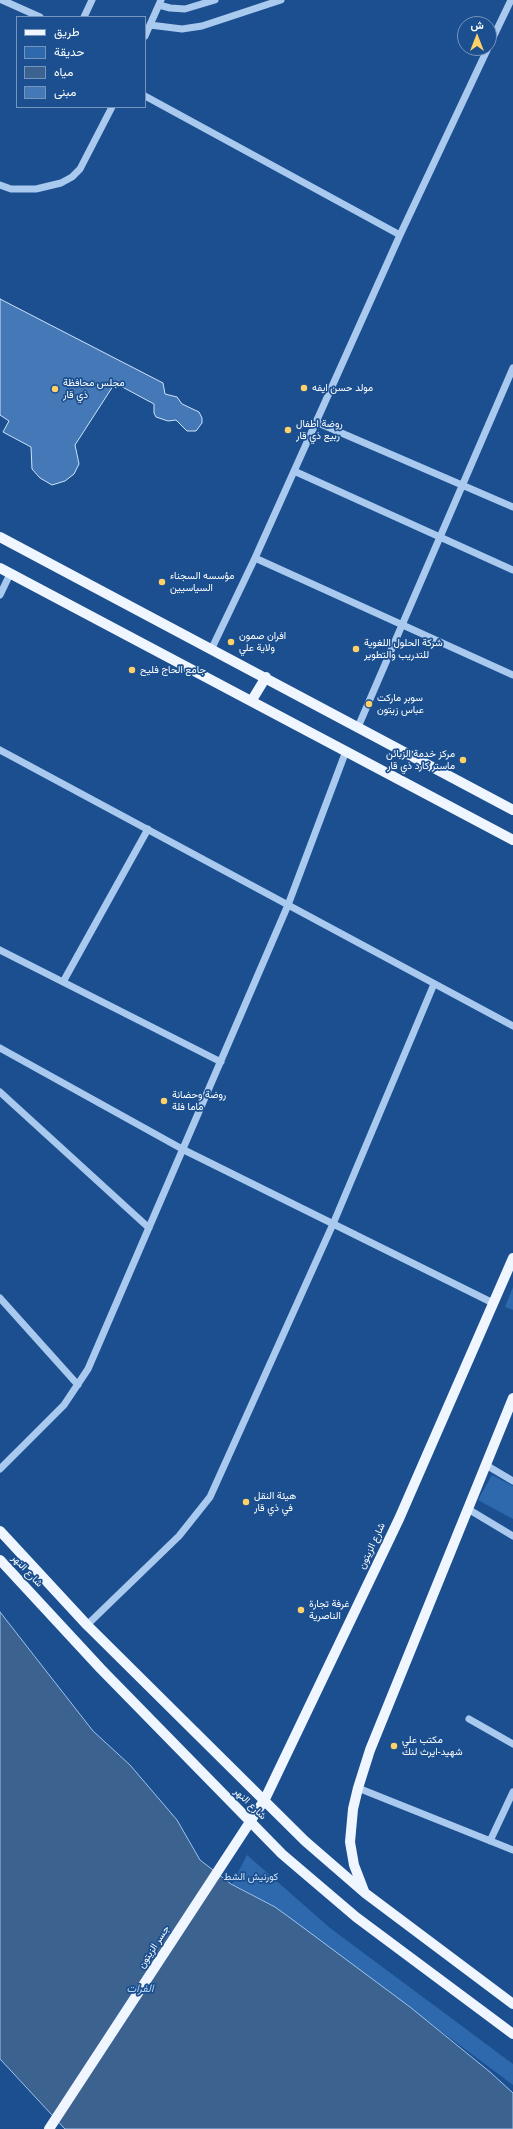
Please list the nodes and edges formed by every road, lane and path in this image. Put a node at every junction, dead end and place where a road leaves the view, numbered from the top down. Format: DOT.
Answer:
graph roads {
  1 [pos="2,0"];
  2 [pos="92,0"];
  3 [pos="215,0"];
  4 [pos="280,0"];
  5 [pos="511,0"];
  6 [pos="160,2"];
  7 [pos="38,16"];
  8 [pos="84,16"];
  9 [pos="150,25"];
  10 [pos="497,30"];
  11 [pos="146,34"];
  12 [pos="485,56"];
  13 [pos="146,97"];
  14 [pos="111,108"];
  15 [pos="0,185"];
  16 [pos="400,235"];
  17 [pos="513,369"];
  18 [pos="316,422"];
  19 [pos="294,472"];
  20 [pos="463,485"];
  21 [pos="513,507"];
  22 [pos="0,537"];
  23 [pos="440,537"];
  24 [pos="255,558"];
  25 [pos="0,568"];
  26 [pos="513,570"];
  27 [pos="10,574"];
  28 [pos="0,595"];
  29 [pos="402,625"];
  30 [pos="211,650"];
  31 [pos="513,675"];
  32 [pos="266,677"];
  33 [pos="252,700"];
  34 [pos="358,727"];
  35 [pos="0,750"];
  36 [pos="346,751"];
  37 [pos="512,807"];
  38 [pos="148,829"];
  39 [pos="513,840"];
  40 [pos="288,905"];
  41 [pos="0,950"];
  42 [pos="63,982"];
  43 [pos="434,984"];
  44 [pos="513,1026"];
  45 [pos="0,1048"];
  46 [pos="221,1062"];
  47 [pos="0,1092"];
  48 [pos="184,1150"];
  49 [pos="333,1224"];
  50 [pos="149,1228"];
  51 [pos="513,1258"];
  52 [pos="0,1298"];
  53 [pos="493,1303"];
  54 [pos="78,1385"];
  55 [pos="513,1398"];
  56 [pos="486,1465"];
  57 [pos="0,1469"];
  58 [pos="513,1481"];
  59 [pos="468,1509"];
  60 [pos="0,1531"];
  61 [pos="513,1536"];
  62 [pos="0,1560"];
  63 [pos="87,1625"];
  64 [pos="469,1719"];
  65 [pos="513,1744"];
  66 [pos="358,1788"];
  67 [pos="513,1792"];
  68 [pos="265,1799"];
  69 [pos="251,1821"];
  70 [pos="240,1838"];
  71 [pos="490,1842"];
  72 [pos="513,1850"];
  73 [pos="365,1893"];
  74 [pos="513,2004"];
  75 [pos="513,2034"];
  76 [pos="49,2129"];
  1 -- 7 [label="street"];
  2 -- 8 [label="street"];
  3 -- 6 [label="street"];
  4 -- 9 [label="street"];
  5 -- 10 [label="street"];
  6 -- 9 [label="street"];
  9 -- 11 [label="street"];
  12 -- 16 [label="street"];
  13 -- 16 [label="street"];
  14 -- 15 [label="street"];
  16 -- 18 [label="street"];
  17 -- 20 [label="street"];
  18 -- 19 [label="street"];
  18 -- 20 [label="street"];
  19 -- 23 [label="street"];
  19 -- 24 [label="street"];
  20 -- 21 [label="street"];
  20 -- 23 [label="street"];
  22 -- 30 [label="main road"];
  23 -- 26 [label="street"];
  23 -- 29 [label="street"];
  24 -- 29 [label="street"];
  24 -- 30 [label="street"];
  25 -- 27 [label="main road"];
  27 -- 28 [label="street"];
  27 -- 33 [label="main road"];
  29 -- 31 [label="street"];
  29 -- 34 [label="street"];
  30 -- 32 [label="main road"];
  32 -- 33 [label="main road"];
  32 -- 34 [label="main road"];
  33 -- 36 [label="main road"];
  34 -- 37 [label="main road"];
  35 -- 38 [label="street"];
  36 -- 39 [label="main road"];
  36 -- 40 [label="street"];
  38 -- 40 [label="street"];
  38 -- 42 [label="street"];
  40 -- 43 [label="street"];
  40 -- 46 [label="street"];
  41 -- 42 [label="street"];
  42 -- 46 [label="street"];
  43 -- 44 [label="street"];
  43 -- 49 [label="street"];
  45 -- 48 [label="street"];
  46 -- 48 [label="street"];
  47 -- 50 [label="street"];
  48 -- 49 [label="street"];
  48 -- 50 [label="street"];
  49 -- 53 [label="street"];
  49 -- 63 [label="street"];
  50 -- 54 [label="street"];
  51 -- 53 [label="main road, شارع الزيتون"];
  52 -- 54 [label="street"];
  53 -- 68 [label="main road, شارع الزيتون"];
  54 -- 57 [label="street"];
  55 -- 56 [label="main road"];
  56 -- 58 [label="street"];
  56 -- 59 [label="main road"];
  59 -- 61 [label="street"];
  59 -- 66 [label="main road"];
  60 -- 63 [label="main road, شارع النهر"];
  62 -- 69 [label="main road, شارع النهر"];
  63 -- 68 [label="main road, شارع النهر"];
  64 -- 65 [label="street"];
  66 -- 71 [label="street"];
  66 -- 73 [label="main road"];
  67 -- 71 [label="street"];
  68 -- 69 [label="main road, شارع الزيتون"];
  68 -- 73 [label="main road, شارع النهر"];
  69 -- 70 [label="main road, شارع الزيتون"];
  69 -- 75 [label="main road, شارع النهر"];
  70 -- 76 [label="main road, جسر الزيتون"];
  71 -- 72 [label="street"];
  73 -- 74 [label="main road, شارع النهر"];
}
